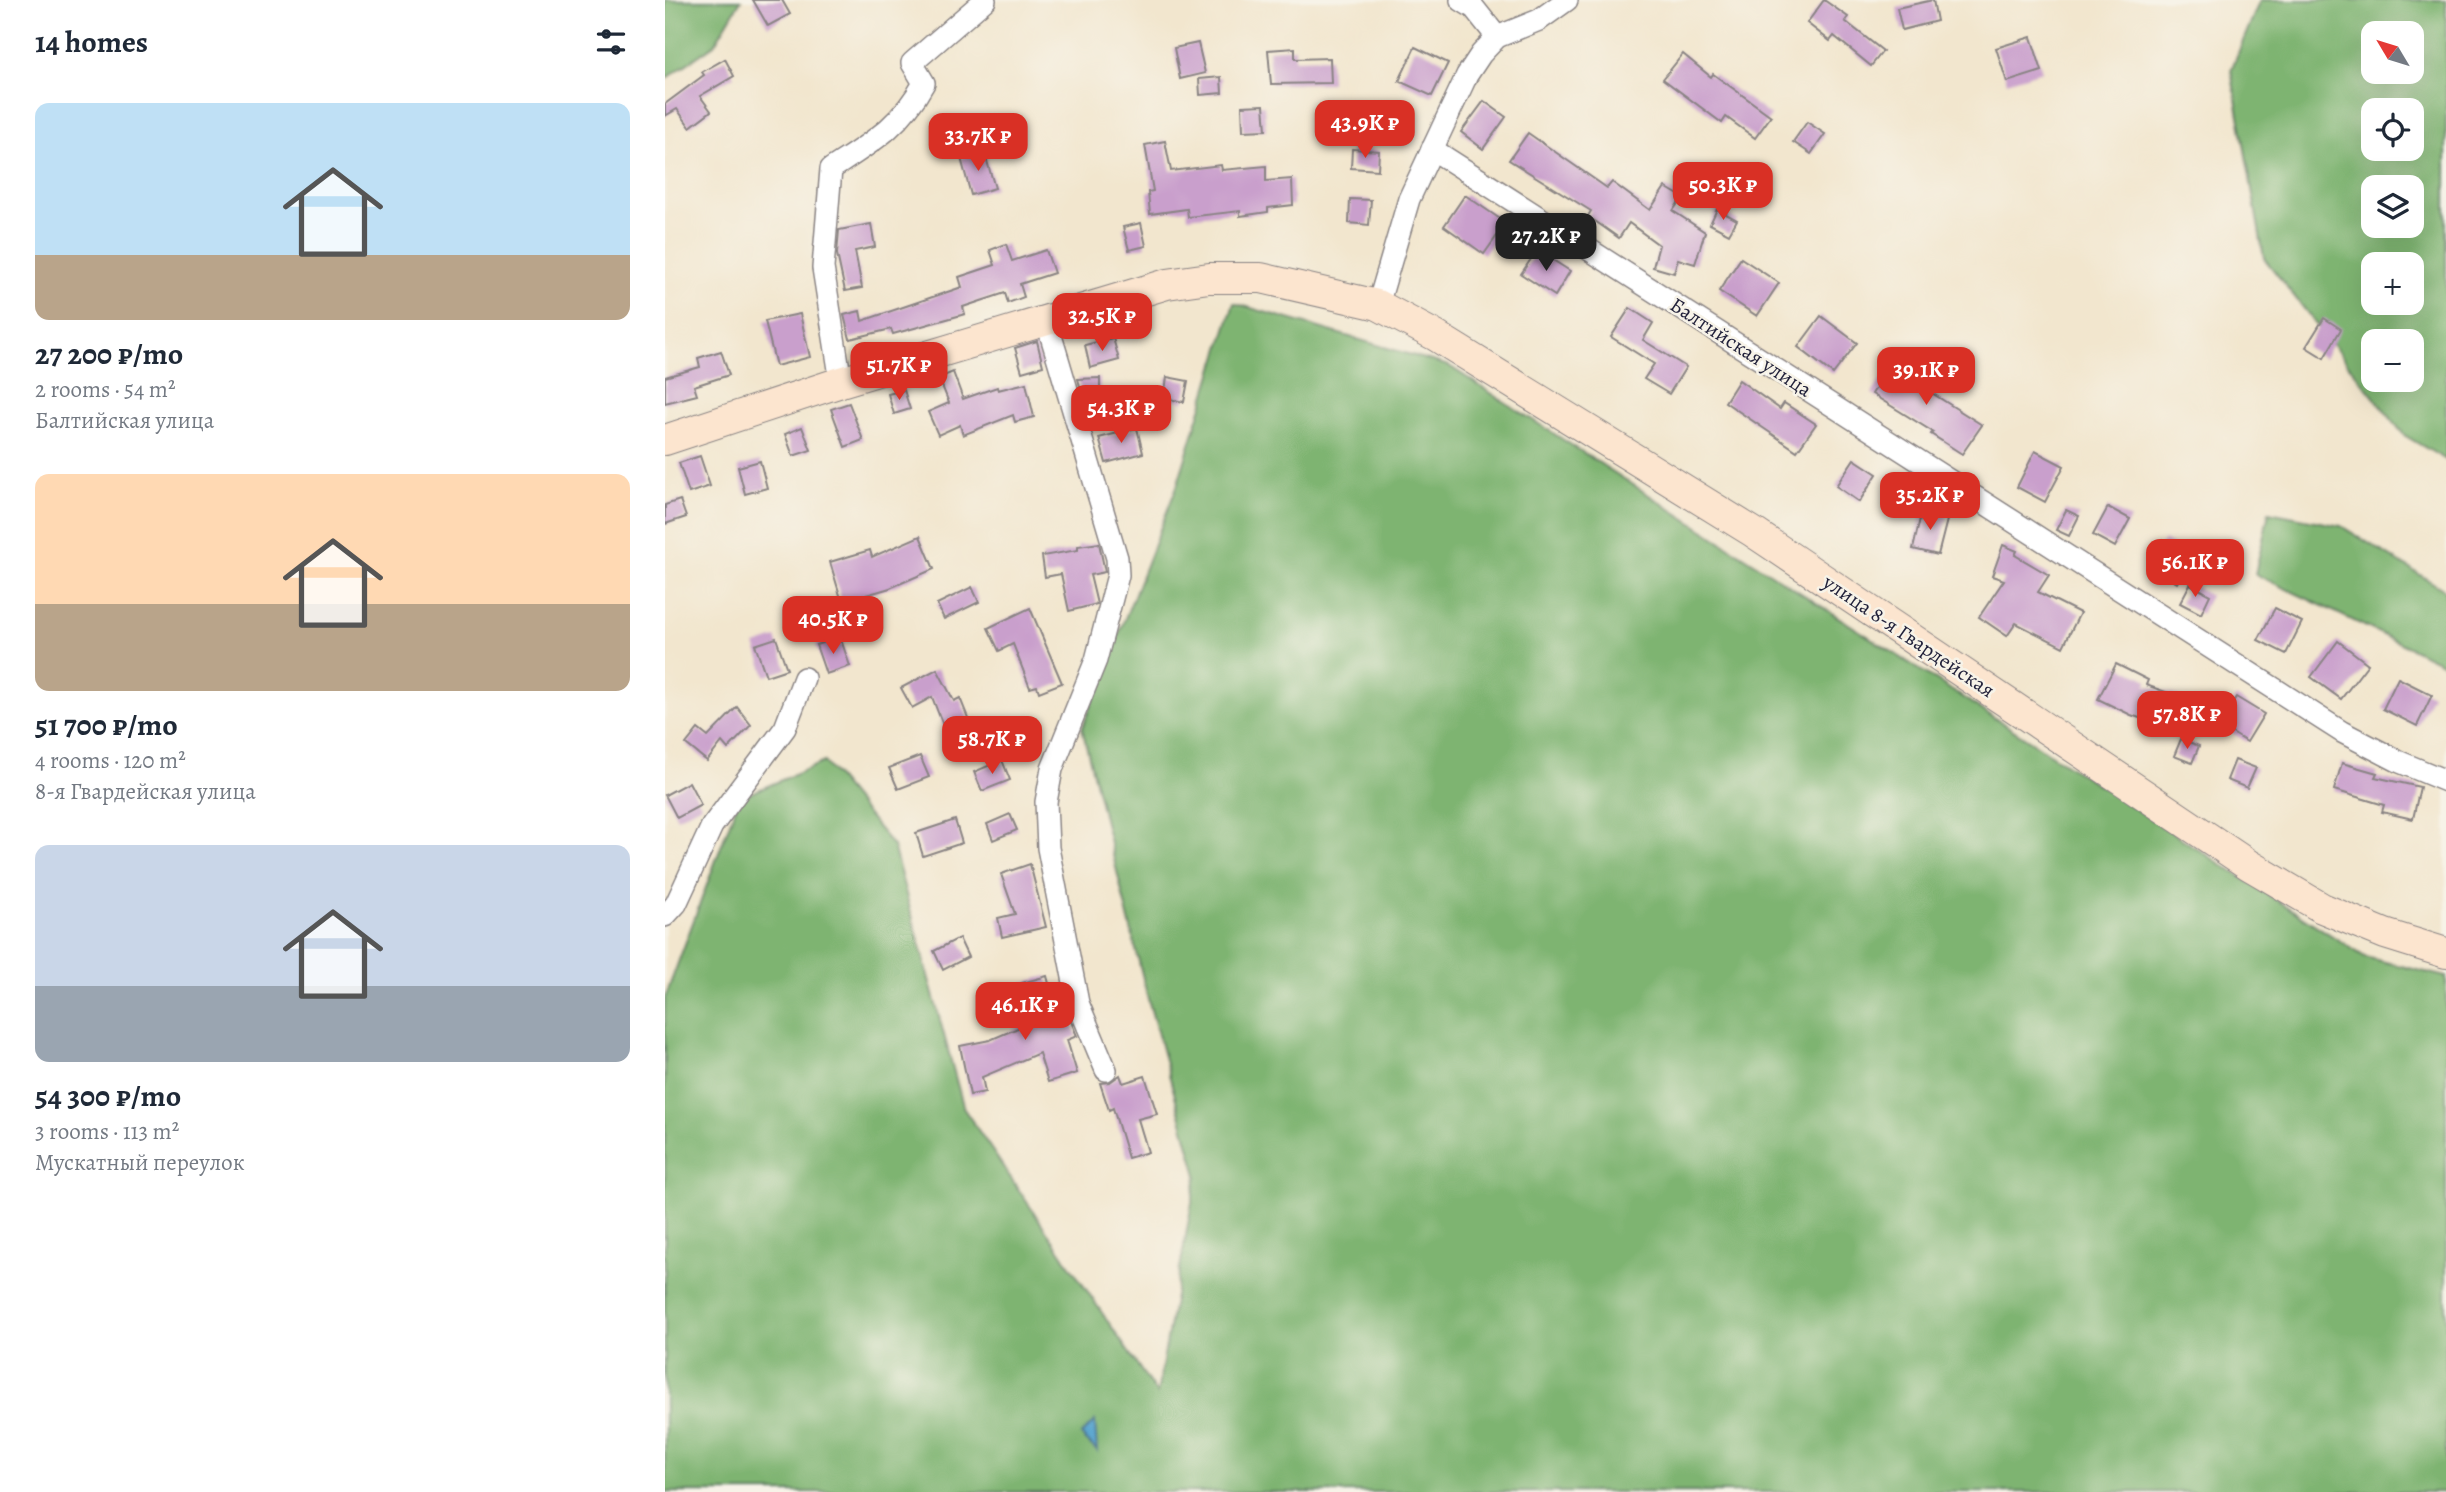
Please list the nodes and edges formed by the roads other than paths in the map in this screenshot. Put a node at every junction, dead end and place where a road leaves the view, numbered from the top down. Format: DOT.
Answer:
graph roads {
  1 [pos="985,0"];
  2 [pos="1461,0"];
  3 [pos="1567,0"];
  4 [pos="1497,37"];
  5 [pos="1432,149"];
  6 [pos="1378,306"];
  7 [pos="1046,319"];
  8 [pos="841,382"];
  9 [pos="665,440"];
  10 [pos="804,678"];
  11 [pos="2446,780"];
  12 [pos="665,916"];
  13 [pos="2446,953"];
  14 [pos="1106,1070"];
  1 -- 8 [label="street"];
  2 -- 4 [label="street"];
  3 -- 4 [label="street"];
  4 -- 5 [label="street"];
  5 -- 6 [label="street"];
  5 -- 11 [label="street, Балтийская улица"];
  6 -- 7 [label="street, улица 8-я Гвардейская"];
  6 -- 13 [label="street, улица 8-я Гвардейская"];
  7 -- 8 [label="street, улица 8-я Гвардейская"];
  7 -- 14 [label="street"];
  8 -- 9 [label="street, улица 8-я Гвардейская"];
  10 -- 12 [label="street"];
}
